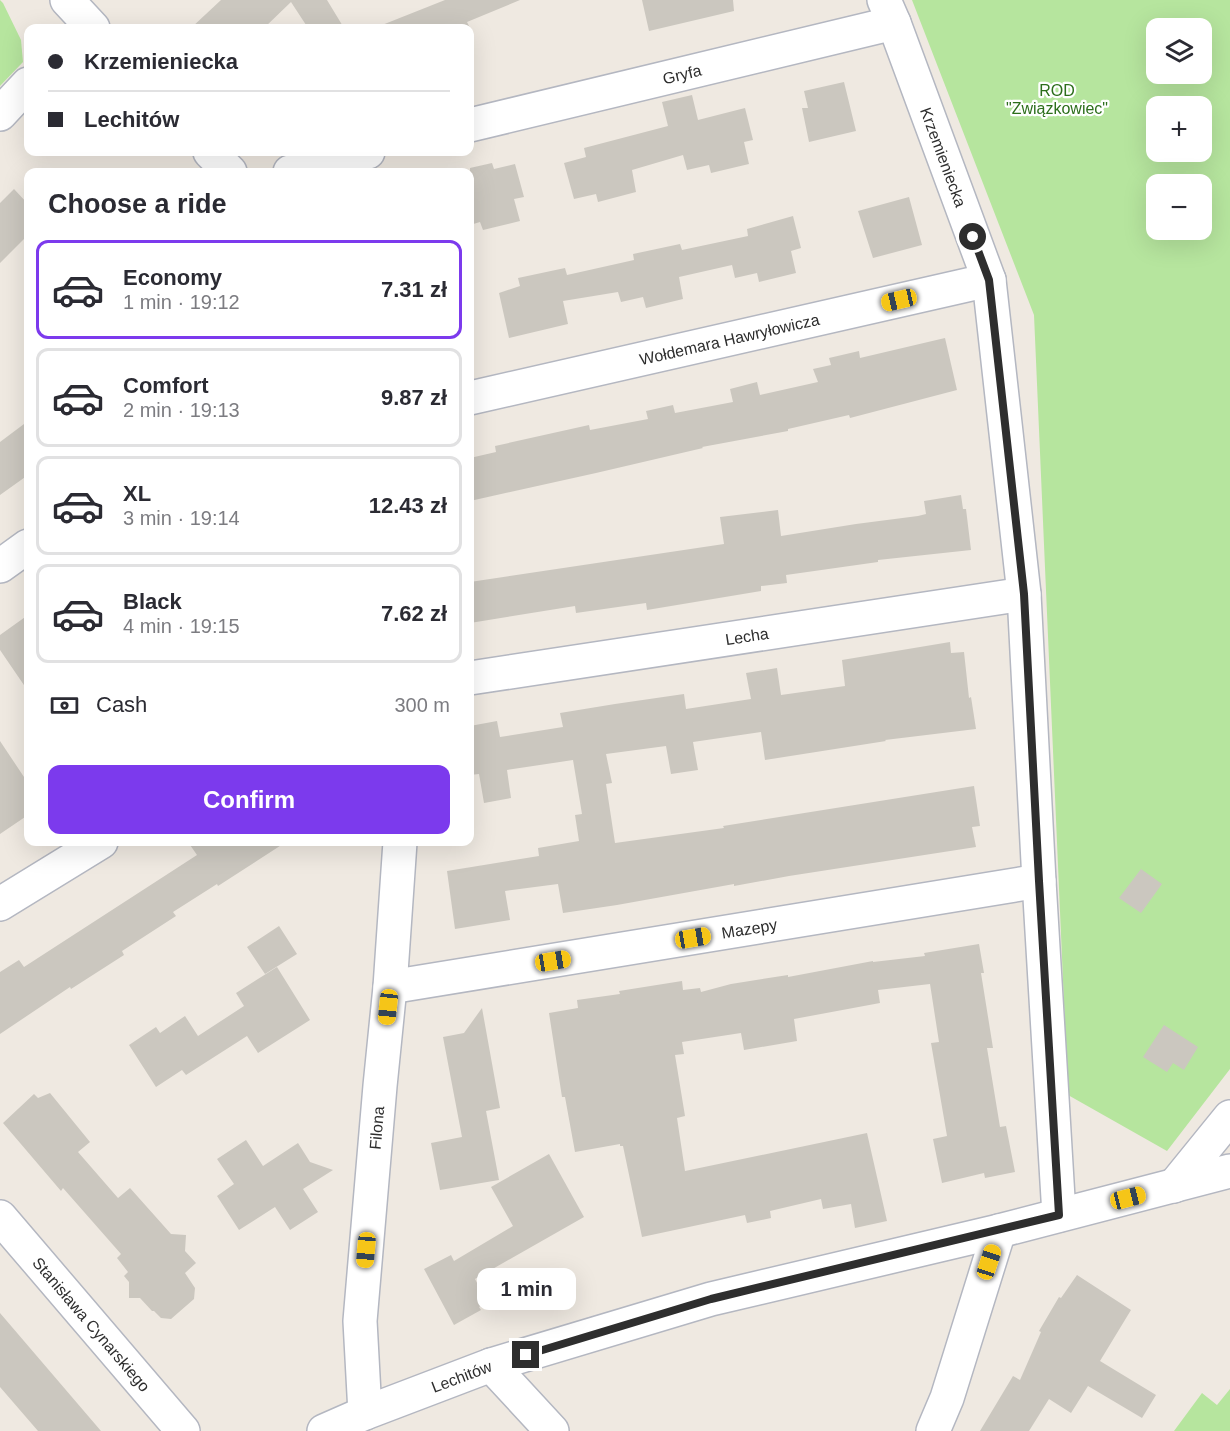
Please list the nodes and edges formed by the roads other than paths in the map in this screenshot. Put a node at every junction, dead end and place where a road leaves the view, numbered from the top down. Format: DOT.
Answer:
graph roads {
  1 [pos="889,12"];
  2 [pos="24,88"];
  3 [pos="0,114"];
  4 [pos="474,124"];
  5 [pos="214,156"];
  6 [pos="352,156"];
  7 [pos="226,168"];
  8 [pos="306,168"];
  9 [pos="989,280"];
  10 [pos="474,397"];
  11 [pos="24,549"];
  12 [pos="0,566"];
  13 [pos="1024,594"];
  14 [pos="474,677"];
  15 [pos="94,846"];
  16 [pos="400,846"];
  17 [pos="1039,881"];
  18 [pos="0,904"];
  19 [pos="390,987"];
  20 [pos="1230,1117"];
  21 [pos="1230,1171"];
  22 [pos="1174,1186"];
  23 [pos="1059,1215"];
  24 [pos="0,1216"];
  25 [pos="999,1231"];
  26 [pos="491,1365"];
  27 [pos="365,1413"];
  28 [pos="183,1431"];
  29 [pos="324,1431"];
  30 [pos="552,1431"];
  31 [pos="933,1431"];
  1 -- 4 [label="street, Gryfa"];
  1 -- 9 [label="street, Krzemieniecka"];
  2 -- 3 [label="street"];
  5 -- 7 [label="street"];
  6 -- 8 [label="street"];
  9 -- 10 [label="street, Wołdemara Hawryłowicza"];
  9 -- 13 [label="street, Krzemieniecka"];
  11 -- 12 [label="street"];
  13 -- 14 [label="street, Lecha"];
  13 -- 17 [label="street, Krzemieniecka"];
  15 -- 18 [label="street"];
  16 -- 19 [label="street, Filona"];
  17 -- 19 [label="street, Mazepy"];
  17 -- 23 [label="street, Krzemieniecka"];
  19 -- 27 [label="street, Filona"];
  20 -- 22 [label="street"];
  21 -- 22 [label="street, Lechitów"];
  22 -- 23 [label="street, Lechitów"];
  23 -- 25 [label="street, Lechitów"];
  24 -- 28 [label="street, Stanisława Cynarskiego"];
  25 -- 26 [label="street, Lechitów"];
  25 -- 31 [label="street"];
  26 -- 27 [label="street, Lechitów"];
  26 -- 30 [label="street"];
  27 -- 29 [label="street, Lechitów"];
}
